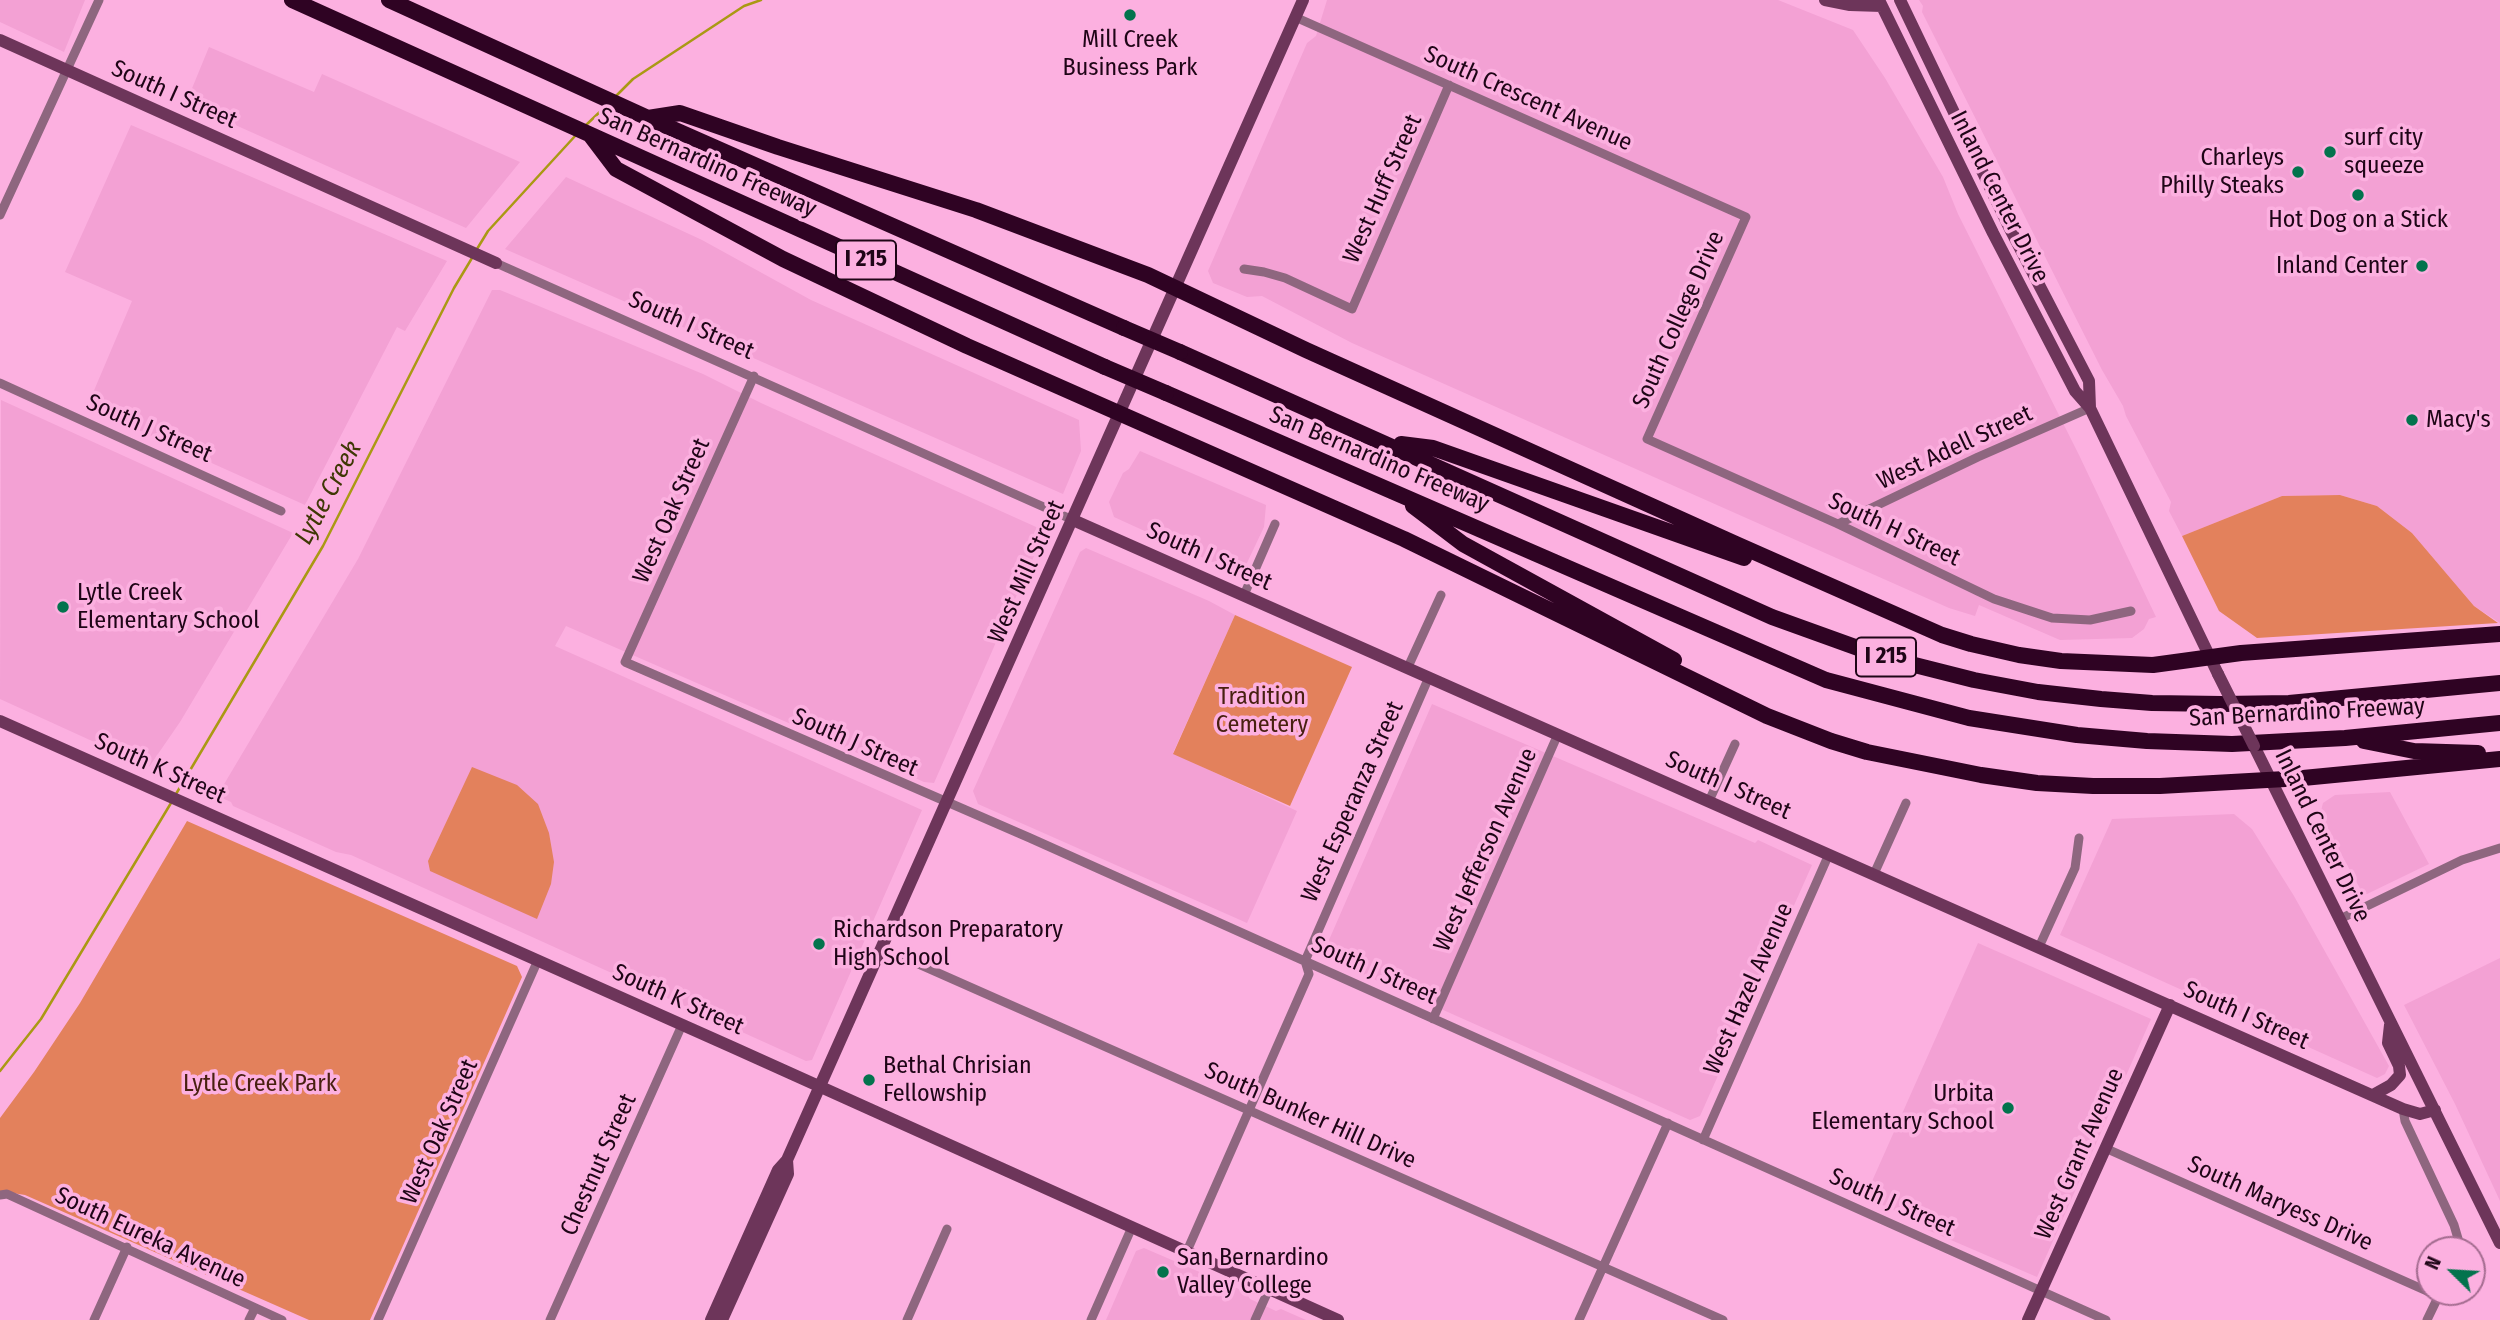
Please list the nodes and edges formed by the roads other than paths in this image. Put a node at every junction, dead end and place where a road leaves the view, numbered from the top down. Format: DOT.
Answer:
graph roads {
  1 [pos="99,0"];
  2 [pos="292,0"];
  3 [pos="389,0"];
  4 [pos="1303,0"];
  5 [pos="1825,0"];
  6 [pos="1899,0"];
  7 [pos="1881,3"];
  8 [pos="1295,17"];
  9 [pos="0,40"];
  10 [pos="66,70"];
  11 [pos="1449,85"];
  12 [pos="648,118"];
  13 [pos="591,136"];
  14 [pos="0,215"];
  15 [pos="1746,217"];
  16 [pos="496,262"];
  17 [pos="1244,269"];
  18 [pos="1174,289"];
  19 [pos="754,376"];
  20 [pos="0,383"];
  21 [pos="2090,408"];
  22 [pos="1119,414"];
  23 [pos="1647,439"];
  24 [pos="1385,442"];
  25 [pos="1389,488"];
  26 [pos="281,511"];
  27 [pos="1073,520"];
  28 [pos="1275,523"];
  29 [pos="1838,524"];
  30 [pos="1244,595"];
  31 [pos="1441,595"];
  32 [pos="2131,611"];
  33 [pos="1919,625"];
  34 [pos="2500,634"];
  35 [pos="2209,656"];
  36 [pos="625,662"];
  37 [pos="1408,667"];
  38 [pos="1429,677"];
  39 [pos="2500,681"];
  40 [pos="0,721"];
  41 [pos="2500,723"];
  42 [pos="1558,734"];
  43 [pos="2345,738"];
  44 [pos="1735,744"];
  45 [pos="2500,757"];
  46 [pos="1913,762"];
  47 [pos="2266,772"];
  48 [pos="1709,801"];
  49 [pos="946,803"];
  50 [pos="1906,803"];
  51 [pos="2079,838"];
  52 [pos="2500,848"];
  53 [pos="1829,853"];
  54 [pos="1874,874"];
  55 [pos="2340,919"];
  56 [pos="2039,947"];
  57 [pos="882,948"];
  58 [pos="538,960"];
  59 [pos="1305,961"];
  60 [pos="2170,1004"];
  61 [pos="1433,1019"];
  62 [pos="682,1025"];
  63 [pos="2390,1025"];
  64 [pos="819,1087"];
  65 [pos="2373,1096"];
  66 [pos="2403,1109"];
  67 [pos="2434,1110"];
  68 [pos="1249,1111"];
  69 [pos="1668,1123"];
  70 [pos="1703,1140"];
  71 [pos="2105,1148"];
  72 [pos="787,1160"];
  73 [pos="0,1195"];
  74 [pos="1132,1227"];
  75 [pos="947,1229"];
  76 [pos="2457,1236"];
  77 [pos="2500,1243"];
  78 [pos="127,1247"];
  79 [pos="1187,1251"];
  80 [pos="1604,1267"];
  81 [pos="2416,1284"];
  82 [pos="1269,1289"];
  83 [pos="2040,1291"];
  84 [pos="255,1308"];
  85 [pos="94,1320"];
  86 [pos="249,1320"];
  87 [pos="282,1320"];
  88 [pos="378,1320"];
  89 [pos="550,1320"];
  90 [pos="711,1320"];
  91 [pos="722,1320"];
  92 [pos="906,1320"];
  93 [pos="1091,1320"];
  94 [pos="1255,1320"];
  95 [pos="1338,1320"];
  96 [pos="1579,1320"];
  97 [pos="1723,1320"];
  98 [pos="2028,1320"];
  99 [pos="2106,1320"];
  1 -- 10 [label="street"];
  2 -- 13 [label="highway, San Bernardino Freeway / I 215"];
  3 -- 12 [label="highway, San Bernardino Freeway / I 215"];
  4 -- 8 [label="street, West Mill Street"];
  5 -- 7 [label="street"];
  6 -- 21 [label="street, Inland Center Drive"];
  7 -- 21 [label="street, Inland Center Drive"];
  8 -- 11 [label="street, South Crescent Avenue"];
  8 -- 18 [label="street, West Mill Street"];
  9 -- 10 [label="street, South I Street"];
  10 -- 14 [label="street"];
  10 -- 16 [label="street, South I Street"];
  11 -- 15 [label="street, South Crescent Avenue"];
  11 -- 17 [label="street, West Huff Street"];
  12 -- 18 [label="highway"];
  12 -- 24 [label="highway, San Bernardino Freeway / I 215, bridge"];
  13 -- 22 [label="highway"];
  13 -- 25 [label="highway, San Bernardino Freeway / I 215, bridge"];
  15 -- 23 [label="street, South College Drive"];
  16 -- 19 [label="street, South I Street"];
  18 -- 22 [label="street, West Mill Street"];
  18 -- 33 [label="highway"];
  19 -- 27 [label="street, South I Street"];
  19 -- 36 [label="street, West Oak Street"];
  20 -- 26 [label="street, South J Street"];
  21 -- 29 [label="street, West Adell Street"];
  21 -- 35 [label="street, Inland Center Drive"];
  22 -- 27 [label="street, West Mill Street"];
  22 -- 46 [label="highway"];
  23 -- 29 [label="street, South H Street"];
  24 -- 33 [label="highway"];
  24 -- 39 [label="highway, San Bernardino Freeway / I 215"];
  25 -- 43 [label="highway, San Bernardino Freeway / I 215"];
  25 -- 46 [label="highway"];
  27 -- 30 [label="street, South I Street"];
  27 -- 49 [label="street, West Mill Street"];
  28 -- 30 [label="street"];
  29 -- 32 [label="street, South H Street"];
  30 -- 37 [label="street, South I Street"];
  31 -- 37 [label="street"];
  33 -- 35 [label="highway"];
  34 -- 35 [label="highway"];
  35 -- 47 [label="street, Inland Center Drive, bridge"];
  36 -- 49 [label="street, South J Street"];
  37 -- 38 [label="street, South I Street"];
  38 -- 42 [label="street, South I Street"];
  38 -- 59 [label="street, West Esperanza Street"];
  40 -- 58 [label="street, South K Street"];
  41 -- 43 [label="highway, San Bernardino Freeway / I 215"];
  42 -- 48 [label="street, South I Street"];
  42 -- 61 [label="street, West Jefferson Avenue"];
  43 -- 45 [label="highway"];
  44 -- 48 [label="street"];
  45 -- 47 [label="highway"];
  46 -- 47 [label="highway"];
  47 -- 55 [label="street, Inland Center Drive"];
  48 -- 53 [label="street, South I Street"];
  49 -- 57 [label="street, West Mill Street"];
  49 -- 59 [label="street, South J Street"];
  50 -- 54 [label="street"];
  51 -- 56 [label="street"];
  52 -- 55 [label="street"];
  53 -- 54 [label="street, South I Street"];
  53 -- 70 [label="street, West Hazel Avenue"];
  54 -- 56 [label="street, South I Street"];
  55 -- 63 [label="street, Inland Center Drive"];
  56 -- 60 [label="street, South I Street"];
  57 -- 64 [label="street, West Mill Street"];
  57 -- 68 [label="street, South Bunker Hill Drive"];
  58 -- 62 [label="street, South K Street"];
  58 -- 88 [label="street, West Oak Street"];
  59 -- 61 [label="street, South J Street"];
  59 -- 68 [label="street, West Esperanza Street"];
  60 -- 65 [label="street, South I Street"];
  60 -- 71 [label="street, West Grant Avenue"];
  61 -- 69 [label="street, South J Street"];
  62 -- 64 [label="street, South K Street"];
  62 -- 89 [label="street, Chestnut Street"];
  63 -- 65 [label="street"];
  63 -- 67 [label="street, Inland Center Drive"];
  64 -- 72 [label="street, West Mill Street"];
  64 -- 74 [label="street, South K Street"];
  65 -- 66 [label="street, South I Street"];
  66 -- 67 [label="street, South I Street"];
  66 -- 76 [label="street"];
  67 -- 77 [label="street, Inland Center Drive"];
  68 -- 79 [label="street, West Esperanza Street"];
  68 -- 80 [label="street, South Bunker Hill Drive"];
  69 -- 70 [label="street, South J Street"];
  69 -- 80 [label="street"];
  70 -- 83 [label="street, South J Street"];
  71 -- 81 [label="street, South Maryess Drive"];
  71 -- 83 [label="street, West Grant Avenue"];
  72 -- 90 [label="street, West Mill Street"];
  72 -- 91 [label="street, West Mill Street"];
  73 -- 78 [label="street, South Eureka Avenue"];
  74 -- 79 [label="street, South K Street"];
  74 -- 93 [label="street"];
  75 -- 92 [label="street"];
  78 -- 84 [label="street, South Eureka Avenue"];
  78 -- 85 [label="street"];
  79 -- 82 [label="street, South K Street"];
  80 -- 96 [label="street"];
  80 -- 97 [label="street, South Bunker Hill Drive"];
  82 -- 94 [label="street"];
  82 -- 95 [label="street, South K Street"];
  83 -- 98 [label="street, West Grant Avenue"];
  83 -- 99 [label="street, South J Street"];
  84 -- 86 [label="street"];
  84 -- 87 [label="street, South Eureka Avenue"];
}
